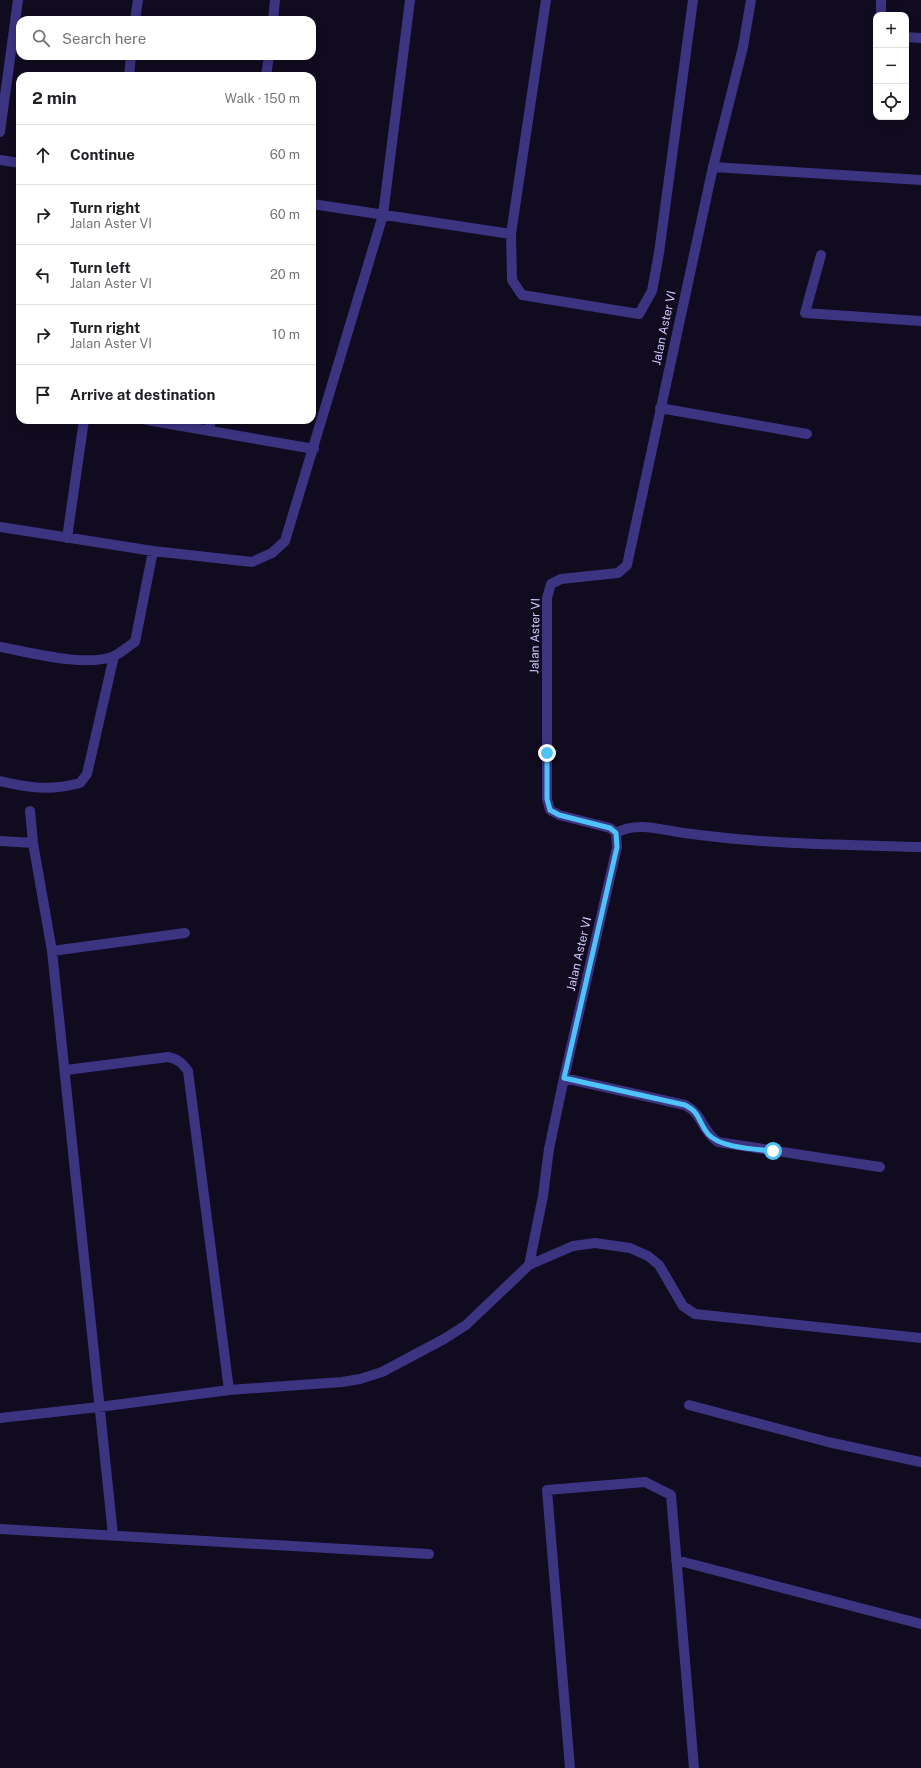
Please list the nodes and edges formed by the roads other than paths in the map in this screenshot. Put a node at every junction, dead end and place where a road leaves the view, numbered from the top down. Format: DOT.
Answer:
graph roads {
  1 [pos="18,0"];
  2 [pos="138,0"];
  3 [pos="275,0"];
  4 [pos="410,0"];
  5 [pos="546,0"];
  6 [pos="693,0"];
  7 [pos="751,0"];
  8 [pos="881,0"];
  9 [pos="882,12"];
  10 [pos="136,16"];
  11 [pos="273,16"];
  12 [pos="909,37"];
  13 [pos="921,38"];
  14 [pos="131,60"];
  15 [pos="268,60"];
  16 [pos="129,72"];
  17 [pos="267,72"];
  18 [pos="0,132"];
  19 [pos="0,160"];
  20 [pos="16,162"];
  21 [pos="713,168"];
  22 [pos="921,180"];
  23 [pos="316,205"];
  24 [pos="383,215"];
  25 [pos="511,234"];
  26 [pos="822,254"];
  27 [pos="921,321"];
  28 [pos="660,408"];
  29 [pos="83,424"];
  30 [pos="168,424"];
  31 [pos="211,424"];
  32 [pos="209,432"];
  33 [pos="807,434"];
  34 [pos="314,449"];
  35 [pos="0,527"];
  36 [pos="67,538"];
  37 [pos="153,551"];
  38 [pos="0,647"];
  39 [pos="114,656"];
  40 [pos="0,781"];
  41 [pos="30,811"];
  42 [pos="616,833"];
  43 [pos="0,841"];
  44 [pos="33,843"];
  45 [pos="921,846"];
  46 [pos="185,933"];
  47 [pos="52,951"];
  48 [pos="66,1070"];
  49 [pos="564,1078"];
  50 [pos="880,1167"];
  51 [pos="529,1265"];
  52 [pos="921,1338"];
  53 [pos="229,1390"];
  54 [pos="689,1405"];
  55 [pos="99,1407"];
  56 [pos="0,1418"];
  57 [pos="921,1462"];
  58 [pos="0,1529"];
  59 [pos="113,1535"];
  60 [pos="429,1554"];
  61 [pos="676,1560"];
  62 [pos="921,1624"];
  63 [pos="570,1768"];
  64 [pos="694,1768"];
  1 -- 18 [label="street"];
  2 -- 10 [label="street"];
  3 -- 11 [label="street"];
  4 -- 24 [label="street"];
  5 -- 25 [label="street"];
  6 -- 25 [label="street"];
  7 -- 21 [label="street, Jalan Aster VI"];
  8 -- 9 [label="street"];
  12 -- 13 [label="street"];
  14 -- 16 [label="street"];
  15 -- 17 [label="street"];
  19 -- 20 [label="street"];
  21 -- 22 [label="street"];
  21 -- 28 [label="street, Jalan Aster VI"];
  23 -- 24 [label="street"];
  24 -- 25 [label="street"];
  24 -- 34 [label="street"];
  26 -- 27 [label="street"];
  28 -- 33 [label="street"];
  28 -- 42 [label="street, Jalan Aster VI"];
  29 -- 36 [label="street"];
  30 -- 32 [label="street"];
  31 -- 32 [label="street"];
  32 -- 34 [label="street"];
  34 -- 37 [label="street"];
  35 -- 36 [label="street"];
  36 -- 37 [label="street"];
  37 -- 39 [label="street"];
  38 -- 39 [label="street"];
  39 -- 40 [label="street"];
  41 -- 44 [label="street"];
  42 -- 45 [label="street"];
  42 -- 49 [label="street, Jalan Aster VI"];
  43 -- 44 [label="street"];
  44 -- 47 [label="street"];
  46 -- 47 [label="street"];
  47 -- 48 [label="street"];
  48 -- 53 [label="street"];
  48 -- 55 [label="street"];
  49 -- 50 [label="street"];
  49 -- 51 [label="street, Jalan Aster VI"];
  51 -- 52 [label="street"];
  51 -- 53 [label="street"];
  53 -- 55 [label="street"];
  54 -- 57 [label="street"];
  55 -- 56 [label="street"];
  55 -- 59 [label="street"];
  58 -- 59 [label="street"];
  59 -- 60 [label="street"];
  61 -- 62 [label="street"];
  61 -- 63 [label="street"];
  61 -- 64 [label="street"];
}
